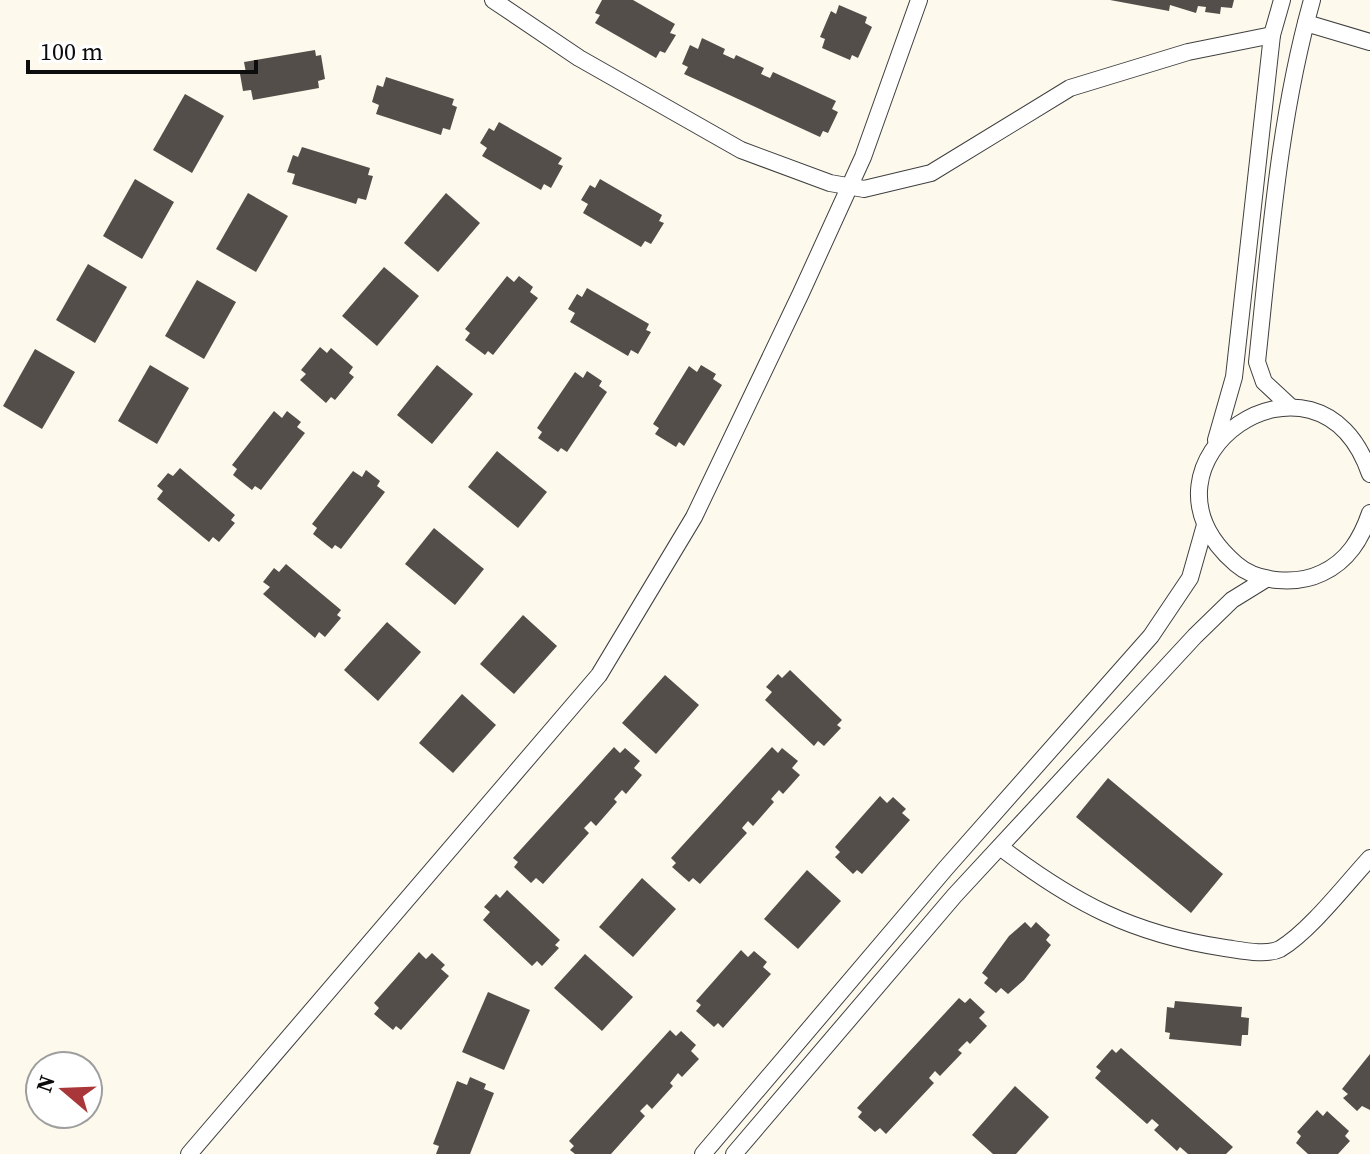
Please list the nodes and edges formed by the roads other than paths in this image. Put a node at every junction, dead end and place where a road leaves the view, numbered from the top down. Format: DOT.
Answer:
graph roads {
  1 [pos="493,0"];
  2 [pos="919,0"];
  3 [pos="1282,0"];
  4 [pos="1312,0"];
  5 [pos="1306,23"];
  6 [pos="1272,35"];
  7 [pos="1370,42"];
  8 [pos="852,187"];
  9 [pos="1291,407"];
  10 [pos="1216,443"];
  11 [pos="1366,454"];
  12 [pos="1370,474"];
  13 [pos="1370,513"];
  14 [pos="1205,525"];
  15 [pos="1370,545"];
  16 [pos="1345,558"];
  17 [pos="1266,579"];
  18 [pos="1000,847"];
  19 [pos="1370,858"];
  20 [pos="189,1154"];
  21 [pos="703,1154"];
  22 [pos="734,1154"];
  1 -- 8 [label="street"];
  2 -- 8 [label="street"];
  3 -- 6 [label="street"];
  4 -- 5 [label="street"];
  5 -- 7 [label="street"];
  5 -- 9 [label="street"];
  6 -- 8 [label="street"];
  6 -- 10 [label="street"];
  8 -- 20 [label="street"];
  9 -- 10 [label="street"];
  9 -- 11 [label="street"];
  10 -- 14 [label="street"];
  11 -- 12 [label="street"];
  13 -- 16 [label="street"];
  14 -- 17 [label="street"];
  14 -- 21 [label="street"];
  15 -- 16 [label="street"];
  16 -- 17 [label="street"];
  17 -- 18 [label="street"];
  18 -- 19 [label="street"];
  18 -- 22 [label="street"];
}
